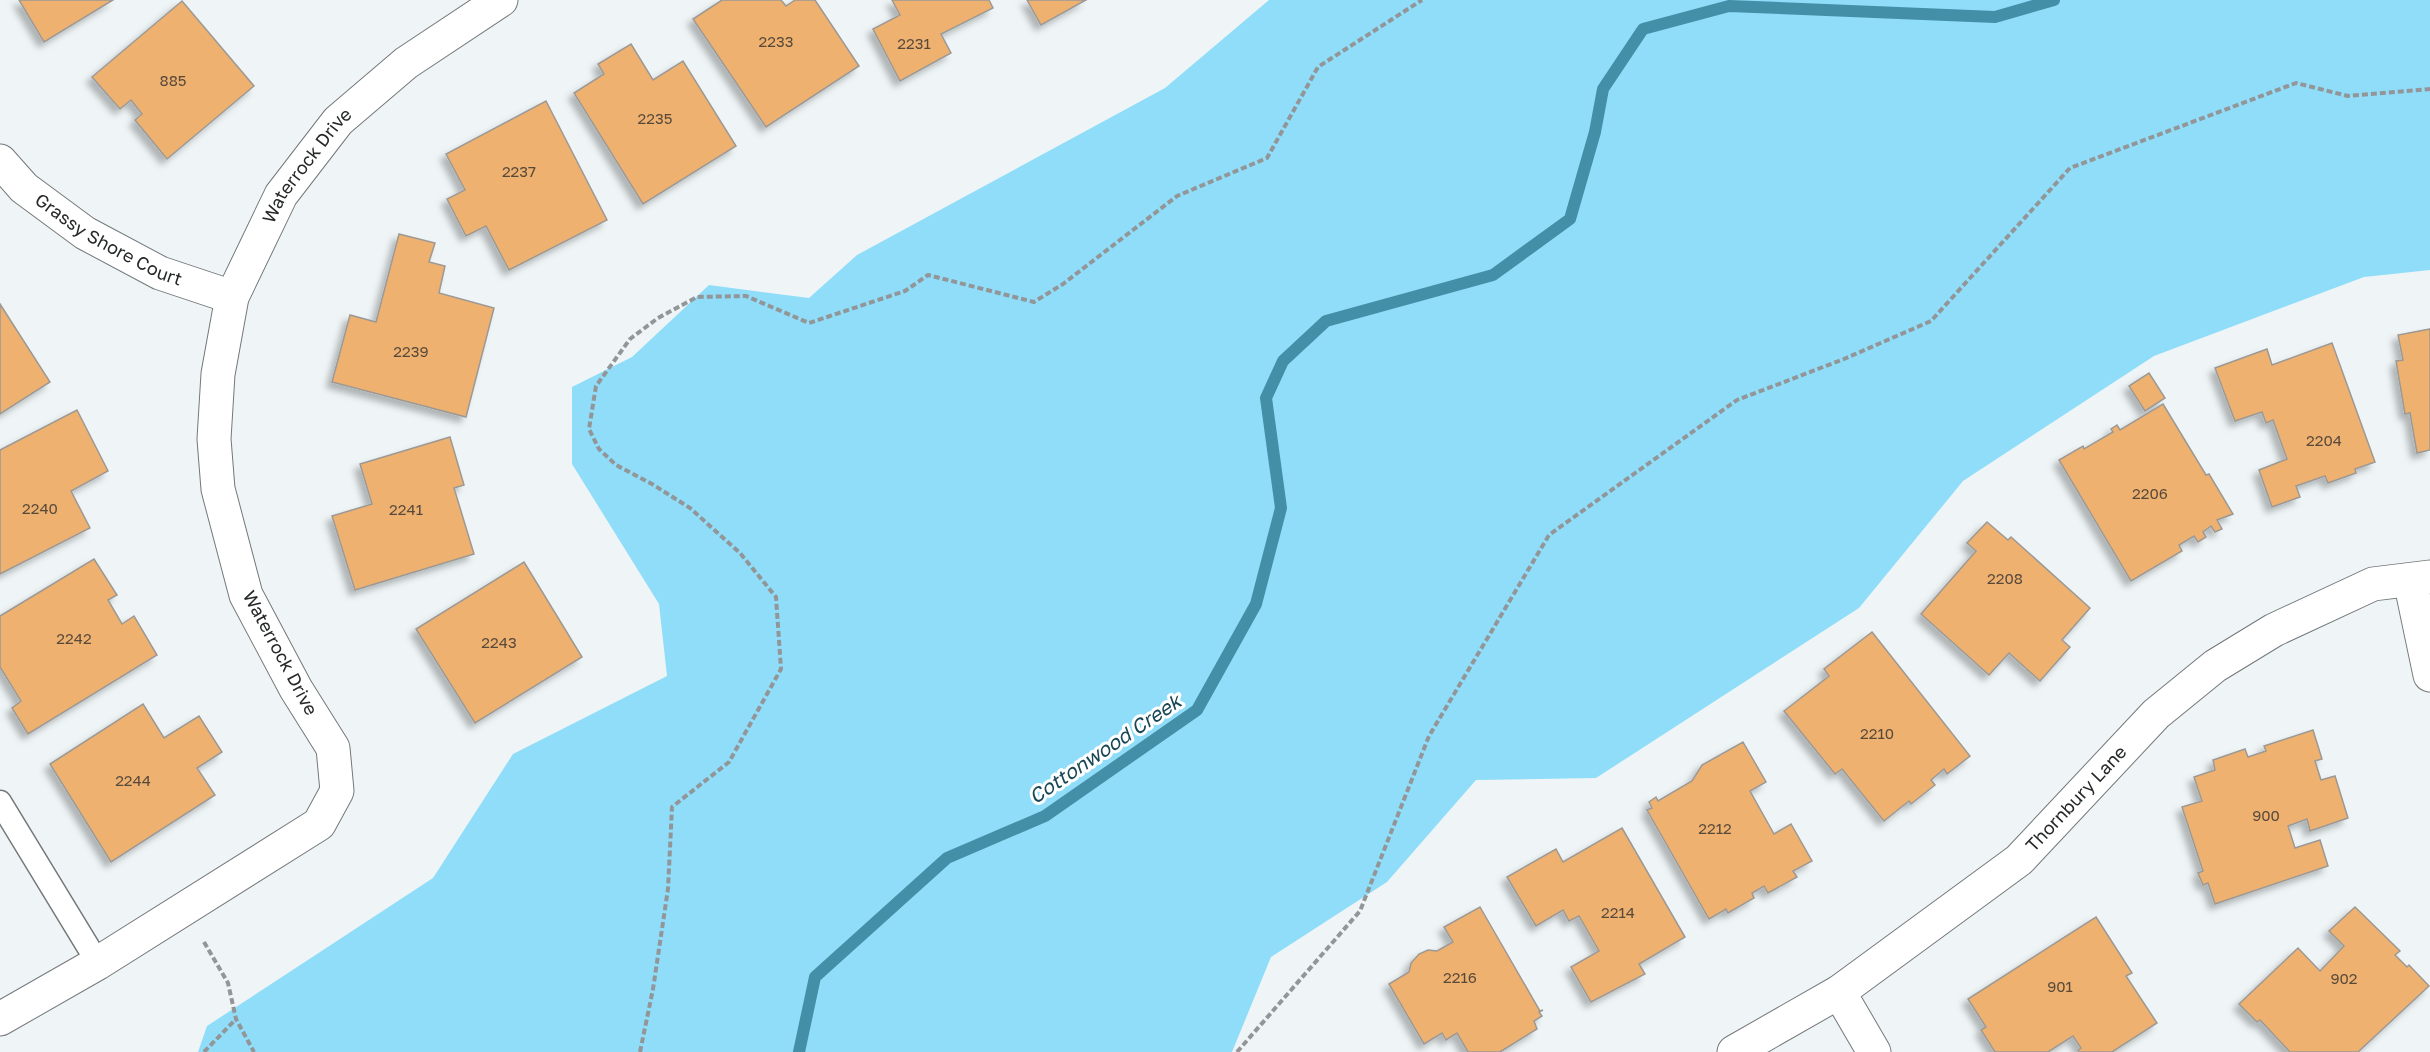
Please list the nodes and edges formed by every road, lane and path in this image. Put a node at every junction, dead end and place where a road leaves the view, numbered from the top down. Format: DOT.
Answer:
graph roads {
  1 [pos="501,0"];
  2 [pos="1422,0"];
  3 [pos="2430,89"];
  4 [pos="0,161"];
  5 [pos="232,297"];
  6 [pos="2420,578"];
  7 [pos="2430,675"];
  8 [pos="0,802"];
  9 [pos="184,909"];
  10 [pos="98,963"];
  11 [pos="1839,992"];
  12 [pos="0,1019"];
  13 [pos="236,1019"];
  14 [pos="204,1052"];
  15 [pos="254,1052"];
  16 [pos="640,1052"];
  17 [pos="1238,1052"];
  18 [pos="1734,1052"];
  19 [pos="1874,1052"];
  1 -- 5 [label="street, Waterrock Drive"];
  2 -- 16 [label="path"];
  3 -- 17 [label="path"];
  4 -- 5 [label="street, Grassy Shore Court"];
  5 -- 9 [label="street, Waterrock Drive"];
  6 -- 7 [label="street"];
  6 -- 11 [label="street, Thornbury Lane"];
  8 -- 10 [label="lane"];
  9 -- 10 [label="street, Waterrock Drive"];
  9 -- 13 [label="path"];
  10 -- 12 [label="street, Waterrock Drive"];
  11 -- 18 [label="street, Thornbury Lane"];
  11 -- 19 [label="street"];
  13 -- 14 [label="path"];
  13 -- 15 [label="path"];
}
